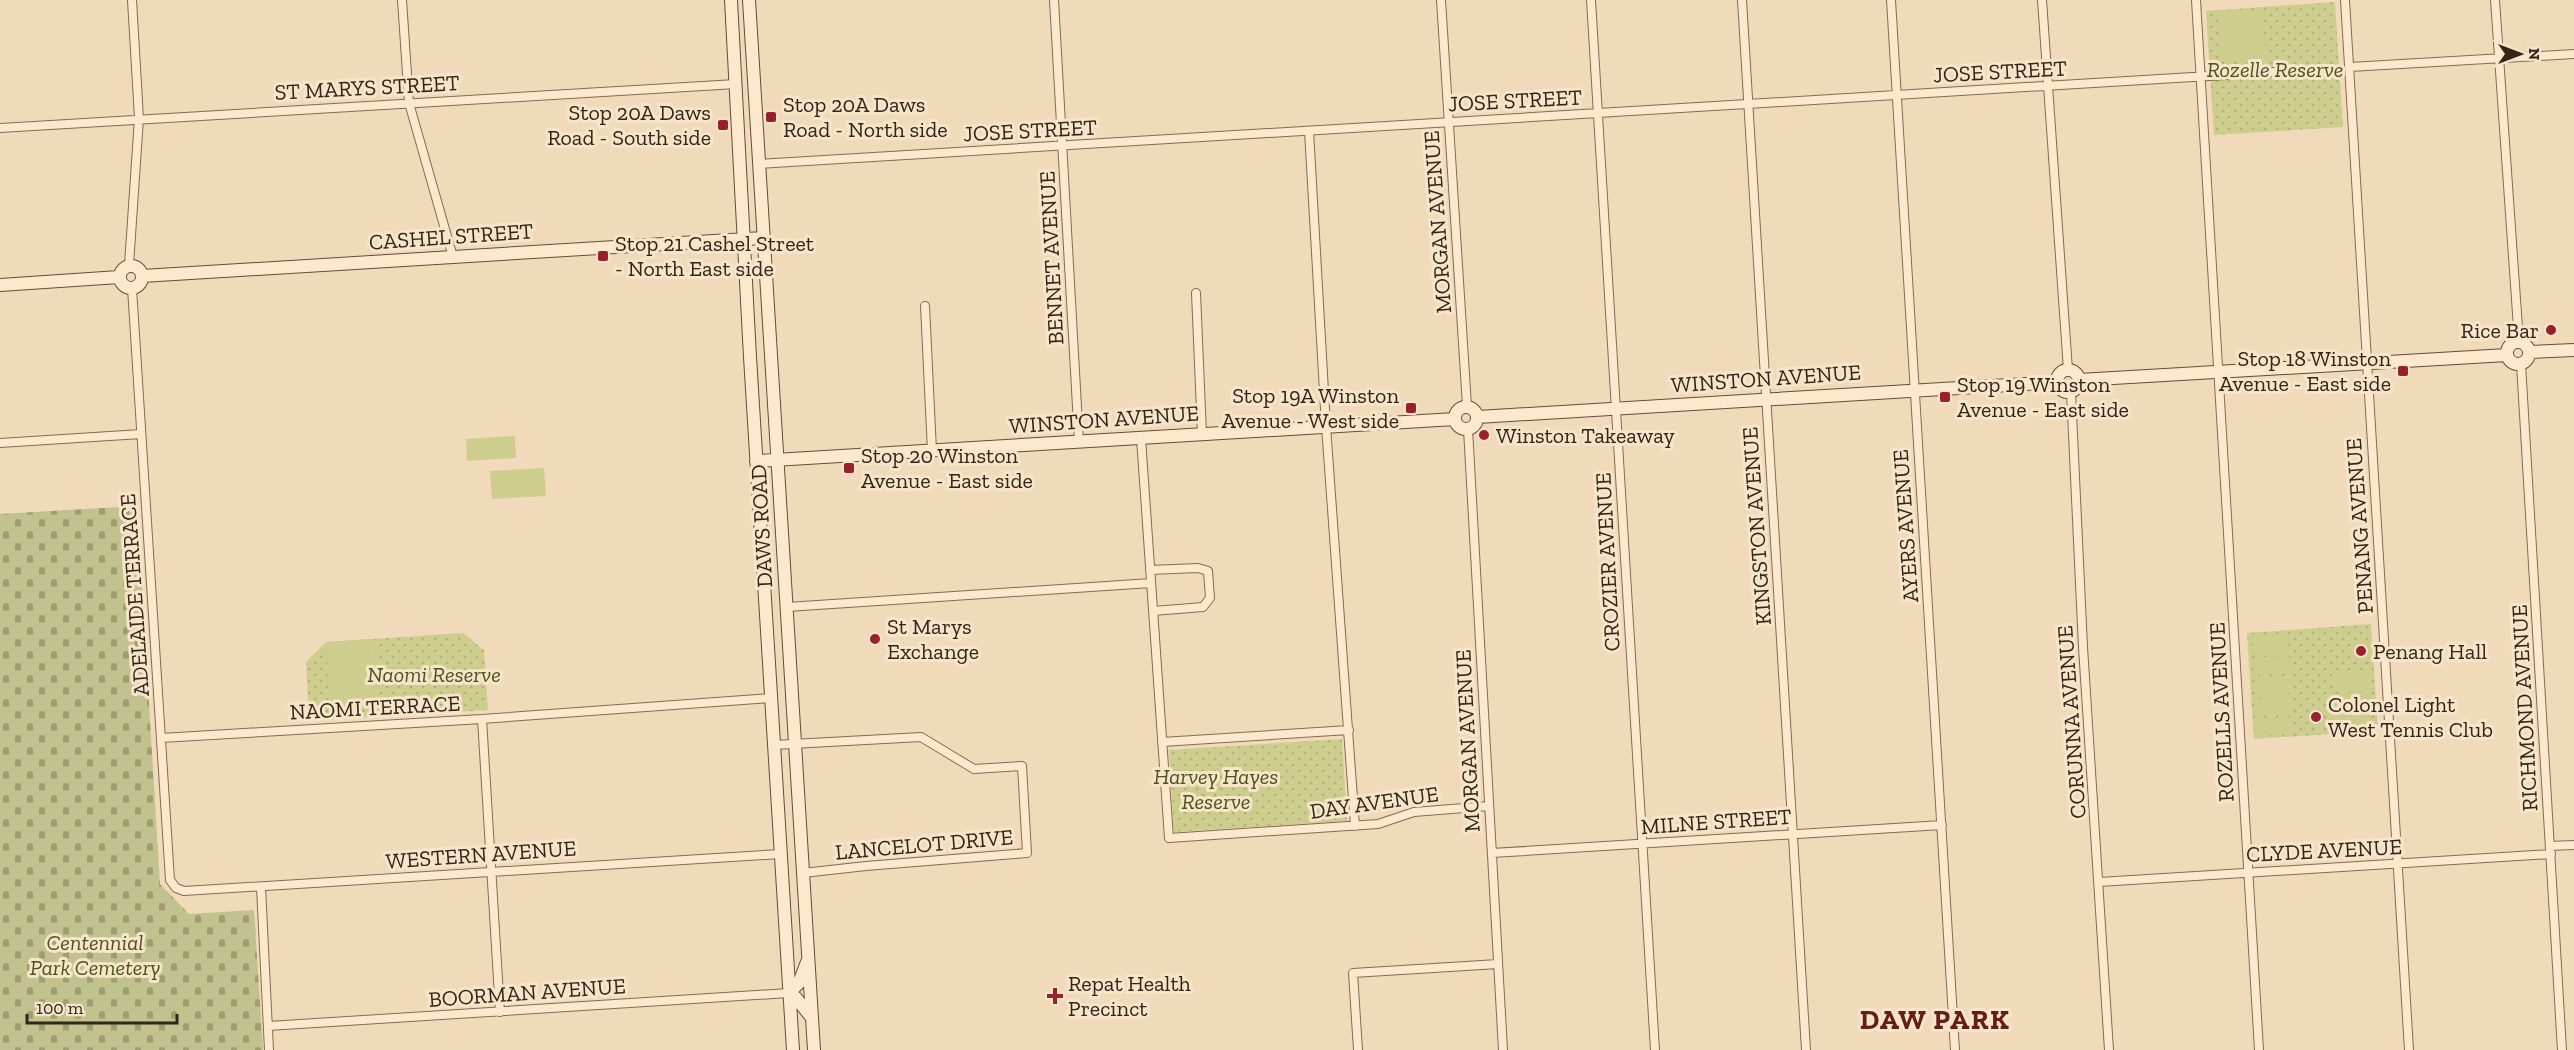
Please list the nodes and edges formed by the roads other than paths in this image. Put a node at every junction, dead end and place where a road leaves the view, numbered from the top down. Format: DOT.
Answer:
graph roads {
  1 [pos="132,0"];
  2 [pos="402,0"];
  3 [pos="731,0"];
  4 [pos="749,0"];
  5 [pos="1054,0"];
  6 [pos="1440,0"];
  7 [pos="1591,0"];
  8 [pos="1742,0"];
  9 [pos="1891,0"];
  10 [pos="2042,0"];
  11 [pos="2196,0"];
  12 [pos="2345,0"];
  13 [pos="2494,0"];
  14 [pos="2574,54"];
  15 [pos="2498,57"];
  16 [pos="2350,67"];
  17 [pos="2275,72"];
  18 [pos="2201,76"];
  19 [pos="736,84"];
  20 [pos="2048,86"];
  21 [pos="1896,95"];
  22 [pos="408,103"];
  23 [pos="1748,104"];
  24 [pos="1598,113"];
  25 [pos="139,118"];
  26 [pos="1449,122"];
  27 [pos="0,128"];
  28 [pos="1309,131"];
  29 [pos="1062,146"];
  30 [pos="758,164"];
  31 [pos="763,238"];
  32 [pos="744,239"];
  33 [pos="453,257"];
  34 [pos="129,265"];
  35 [pos="142,276"];
  36 [pos="119,277"];
  37 [pos="0,285"];
  38 [pos="132,288"];
  39 [pos="1196,293"];
  40 [pos="924,306"];
  41 [pos="2519,342"];
  42 [pos="2574,350"];
  43 [pos="2530,352"];
  44 [pos="2507,355"];
  45 [pos="2366,362"];
  46 [pos="2522,364"];
  47 [pos="2068,370"];
  48 [pos="2219,372"];
  49 [pos="2079,380"];
  50 [pos="2057,382"];
  51 [pos="1914,390"];
  52 [pos="2071,392"];
  53 [pos="1766,399"];
  54 [pos="1467,406"];
  55 [pos="1616,409"];
  56 [pos="1478,417"];
  57 [pos="1455,419"];
  58 [pos="1326,426"];
  59 [pos="1468,429"];
  60 [pos="141,434"];
  61 [pos="1202,434"];
  62 [pos="1141,438"];
  63 [pos="1079,442"];
  64 [pos="0,443"];
  65 [pos="932,451"];
  66 [pos="778,460"];
  67 [pos="756,461"];
  68 [pos="1150,570"];
  69 [pos="1151,583"];
  70 [pos="787,607"];
  71 [pos="1153,611"];
  72 [pos="771,698"];
  73 [pos="482,719"];
  74 [pos="1349,730"];
  75 [pos="161,738"];
  76 [pos="1162,742"];
  77 [pos="795,744"];
  78 [pos="774,745"];
  79 [pos="1489,806"];
  80 [pos="1942,825"];
  81 [pos="1355,826"];
  82 [pos="1793,834"];
  83 [pos="1642,843"];
  84 [pos="2574,844"];
  85 [pos="2550,850"];
  86 [pos="1492,853"];
  87 [pos="780,854"];
  88 [pos="2398,864"];
  89 [pos="492,871"];
  90 [pos="803,873"];
  91 [pos="2248,873"];
  92 [pos="2099,882"];
  93 [pos="261,887"];
  94 [pos="184,891"];
  95 [pos="808,958"];
  96 [pos="1498,964"];
  97 [pos="789,993"];
  98 [pos="500,1012"];
  99 [pos="812,1018"];
  100 [pos="268,1026"];
  101 [pos="269,1050"];
  102 [pos="793,1050"];
  103 [pos="814,1050"];
  104 [pos="1358,1050"];
  105 [pos="1503,1050"];
  106 [pos="1655,1050"];
  107 [pos="1806,1050"];
  108 [pos="1955,1050"];
  109 [pos="2109,1050"];
  110 [pos="2259,1050"];
  111 [pos="2409,1050"];
  112 [pos="2562,1050"];
  1 -- 25 [label="street"];
  2 -- 22 [label="street"];
  3 -- 19 [label="street, DAWS ROAD"];
  4 -- 30 [label="street, DAWS ROAD"];
  5 -- 29 [label="street, BENNET AVENUE"];
  6 -- 26 [label="street, MORGAN AVENUE"];
  7 -- 24 [label="street, CROZIER AVENUE"];
  8 -- 23 [label="street, KINGSTON AVENUE"];
  9 -- 21 [label="street, AYERS AVENUE"];
  10 -- 20 [label="street"];
  11 -- 18 [label="street, ROZELLS AVENUE"];
  12 -- 16 [label="street, PENANG AVENUE"];
  13 -- 15 [label="street"];
  14 -- 15 [label="street"];
  15 -- 16 [label="street"];
  15 -- 41 [label="street"];
  16 -- 45 [label="street, PENANG AVENUE"];
  17 -- 18 [label="street, JOSE STREET"];
  18 -- 20 [label="street, JOSE STREET"];
  18 -- 48 [label="street, ROZELLS AVENUE"];
  19 -- 22 [label="street, ST MARYS STREET"];
  19 -- 32 [label="street, DAWS ROAD"];
  20 -- 21 [label="street, JOSE STREET"];
  20 -- 47 [label="street"];
  21 -- 23 [label="street, JOSE STREET"];
  21 -- 51 [label="street, AYERS AVENUE"];
  22 -- 25 [label="street, ST MARYS STREET"];
  22 -- 33 [label="street"];
  23 -- 24 [label="street, JOSE STREET"];
  23 -- 53 [label="street, KINGSTON AVENUE"];
  24 -- 26 [label="street, JOSE STREET"];
  24 -- 55 [label="street, CROZIER AVENUE"];
  25 -- 27 [label="street, ST MARYS STREET"];
  25 -- 34 [label="street"];
  26 -- 28 [label="street, JOSE STREET"];
  26 -- 54 [label="street, MORGAN AVENUE"];
  28 -- 29 [label="street, JOSE STREET"];
  28 -- 58 [label="street"];
  29 -- 30 [label="street, JOSE STREET"];
  29 -- 63 [label="street, BENNET AVENUE"];
  30 -- 31 [label="street, DAWS ROAD"];
  31 -- 32 [label="street, CASHEL STREET"];
  31 -- 66 [label="street, DAWS ROAD"];
  32 -- 33 [label="street, CASHEL STREET"];
  32 -- 67 [label="street, DAWS ROAD"];
  33 -- 35 [label="street, CASHEL STREET"];
  34 -- 35 [label="street"];
  34 -- 36 [label="street"];
  35 -- 38 [label="street"];
  36 -- 37 [label="street"];
  36 -- 38 [label="street"];
  38 -- 60 [label="street, ADELAIDE TERRACE"];
  39 -- 61 [label="street"];
  40 -- 65 [label="street"];
  41 -- 43 [label="street"];
  41 -- 44 [label="street"];
  42 -- 43 [label="street"];
  43 -- 46 [label="street"];
  44 -- 45 [label="street"];
  44 -- 46 [label="street"];
  45 -- 48 [label="street"];
  45 -- 88 [label="street, PENANG AVENUE"];
  46 -- 85 [label="street, RICHMOND AVENUE"];
  47 -- 49 [label="street"];
  47 -- 50 [label="street"];
  48 -- 49 [label="street"];
  48 -- 91 [label="street, ROZELLS AVENUE"];
  49 -- 52 [label="street"];
  50 -- 51 [label="street, WINSTON AVENUE"];
  50 -- 52 [label="street"];
  51 -- 53 [label="street, WINSTON AVENUE"];
  51 -- 80 [label="street, AYERS AVENUE"];
  52 -- 92 [label="street, CORUNNA AVENUE"];
  53 -- 55 [label="street, WINSTON AVENUE"];
  53 -- 82 [label="street, KINGSTON AVENUE"];
  54 -- 56 [label="street"];
  54 -- 57 [label="street"];
  55 -- 56 [label="street, WINSTON AVENUE"];
  55 -- 83 [label="street, CROZIER AVENUE"];
  56 -- 59 [label="street"];
  57 -- 58 [label="street, WINSTON AVENUE"];
  57 -- 59 [label="street"];
  58 -- 61 [label="street, WINSTON AVENUE"];
  58 -- 74 [label="street"];
  59 -- 79 [label="street, MORGAN AVENUE"];
  60 -- 64 [label="street"];
  60 -- 75 [label="street, ADELAIDE TERRACE"];
  61 -- 62 [label="street, WINSTON AVENUE"];
  62 -- 63 [label="street, WINSTON AVENUE"];
  62 -- 68 [label="street, DAY AVENUE"];
  63 -- 65 [label="street, WINSTON AVENUE"];
  65 -- 66 [label="street, WINSTON AVENUE"];
  66 -- 67 [label="street, WINSTON AVENUE"];
  66 -- 70 [label="street, DAWS ROAD"];
  67 -- 72 [label="street, DAWS ROAD"];
  68 -- 69 [label="street, DAY AVENUE"];
  68 -- 71 [label="street"];
  69 -- 70 [label="street"];
  69 -- 71 [label="street, DAY AVENUE"];
  70 -- 77 [label="street, DAWS ROAD"];
  71 -- 76 [label="street, DAY AVENUE"];
  72 -- 73 [label="street, NAOMI TERRACE"];
  72 -- 78 [label="street, DAWS ROAD"];
  73 -- 75 [label="street, NAOMI TERRACE"];
  73 -- 89 [label="street"];
  74 -- 76 [label="street"];
  74 -- 81 [label="street"];
  75 -- 94 [label="street, ADELAIDE TERRACE"];
  76 -- 81 [label="street, DAY AVENUE"];
  77 -- 78 [label="street, LANCELOT DRIVE"];
  77 -- 90 [label="street, DAWS ROAD"];
  77 -- 90 [label="street, LANCELOT DRIVE"];
  78 -- 87 [label="street, DAWS ROAD"];
  79 -- 81 [label="street, DAY AVENUE"];
  79 -- 86 [label="street, MORGAN AVENUE"];
  80 -- 82 [label="street, MILNE STREET"];
  80 -- 108 [label="street, AYERS AVENUE"];
  82 -- 83 [label="street, MILNE STREET"];
  82 -- 107 [label="street, KINGSTON AVENUE"];
  83 -- 86 [label="street, MILNE STREET"];
  83 -- 106 [label="street, CROZIER AVENUE"];
  84 -- 85 [label="street, CLYDE AVENUE"];
  85 -- 88 [label="street, CLYDE AVENUE"];
  85 -- 112 [label="street, RICHMOND AVENUE"];
  86 -- 96 [label="street, MORGAN AVENUE"];
  87 -- 89 [label="street, WESTERN AVENUE"];
  87 -- 97 [label="street, DAWS ROAD"];
  88 -- 91 [label="street, CLYDE AVENUE"];
  88 -- 111 [label="street, PENANG AVENUE"];
  89 -- 93 [label="street, WESTERN AVENUE"];
  89 -- 98 [label="street"];
  90 -- 95 [label="street, DAWS ROAD"];
  91 -- 92 [label="street, CLYDE AVENUE"];
  91 -- 110 [label="street, ROZELLS AVENUE"];
  92 -- 109 [label="street, CORUNNA AVENUE"];
  93 -- 94 [label="street, WESTERN AVENUE"];
  93 -- 100 [label="street"];
  95 -- 97 [label="street"];
  95 -- 99 [label="street, DAWS ROAD"];
  96 -- 104 [label="street"];
  96 -- 105 [label="street, MORGAN AVENUE"];
  97 -- 98 [label="street, BOORMAN AVENUE"];
  97 -- 99 [label="street"];
  97 -- 102 [label="street, DAWS ROAD"];
  98 -- 100 [label="street, BOORMAN AVENUE"];
  99 -- 103 [label="street, DAWS ROAD"];
  100 -- 101 [label="street"];
}
